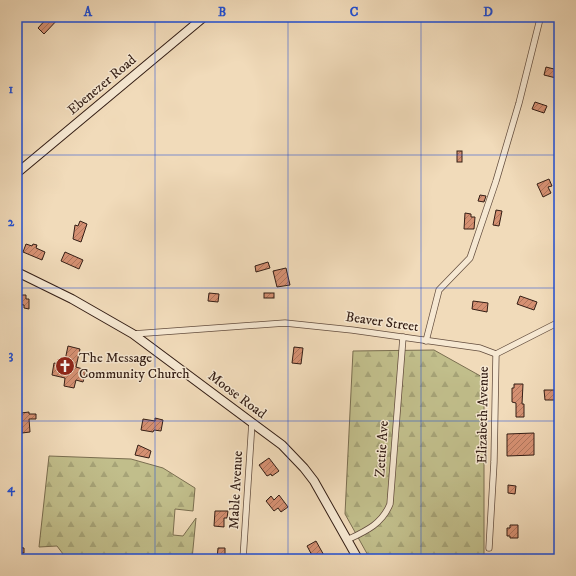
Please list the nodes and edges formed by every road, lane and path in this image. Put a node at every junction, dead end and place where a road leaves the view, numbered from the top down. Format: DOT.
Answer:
graph roads {
  1 [pos="204,17"];
  2 [pos="540,19"];
  3 [pos="17,173"];
  4 [pos="17,272"];
  5 [pos="559,322"];
  6 [pos="133,334"];
  7 [pos="403,337"];
  8 [pos="426,341"];
  9 [pos="496,354"];
  10 [pos="252,422"];
  11 [pos="347,540"];
  12 [pos="489,548"];
  13 [pos="244,559"];
  14 [pos="358,559"];
  1 -- 3 [label="street, Ebenezer Road"];
  2 -- 8 [label="street, Beaver Street"];
  4 -- 6 [label="street, Moose Road"];
  5 -- 9 [label="street"];
  6 -- 7 [label="street, Beaver Street"];
  6 -- 10 [label="street, Moose Road"];
  7 -- 8 [label="street, Beaver Street"];
  7 -- 11 [label="street, Zettie Ave"];
  8 -- 9 [label="street, Elizabeth Avenue"];
  9 -- 12 [label="street, Elizabeth Avenue"];
  10 -- 11 [label="street, Moose Road"];
  10 -- 13 [label="street, Mable Avenue"];
  11 -- 14 [label="street, Moose Road"];
}
